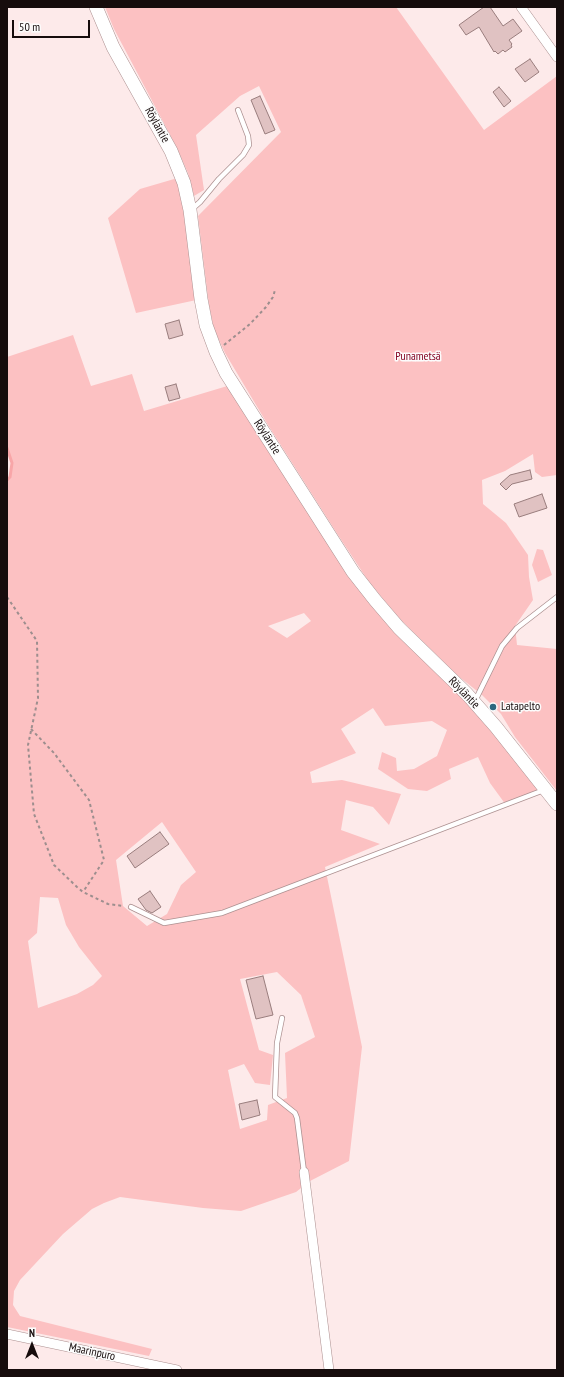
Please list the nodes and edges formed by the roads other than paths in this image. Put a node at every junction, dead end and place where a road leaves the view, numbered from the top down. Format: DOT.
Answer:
graph roads {
  1 [pos="96,7"];
  2 [pos="521,7"];
  3 [pos="557,57"];
  4 [pos="238,110"];
  5 [pos="190,210"];
  6 [pos="557,597"];
  7 [pos="474,703"];
  8 [pos="546,789"];
  9 [pos="557,804"];
  10 [pos="131,907"];
  11 [pos="282,1018"];
  12 [pos="304,1172"];
  13 [pos="7,1334"];
  14 [pos="177,1370"];
  15 [pos="329,1370"];
  1 -- 5 [label="street, Röyläntie"];
  2 -- 3 [label="street"];
  4 -- 5 [label="lane"];
  5 -- 7 [label="street, Röyläntie"];
  6 -- 7 [label="lane"];
  7 -- 8 [label="street, Röyläntie"];
  8 -- 9 [label="street, Röyläntie"];
  8 -- 10 [label="lane"];
  11 -- 12 [label="lane"];
  12 -- 15 [label="street"];
  13 -- 14 [label="street, Maarinpuro"];
}
